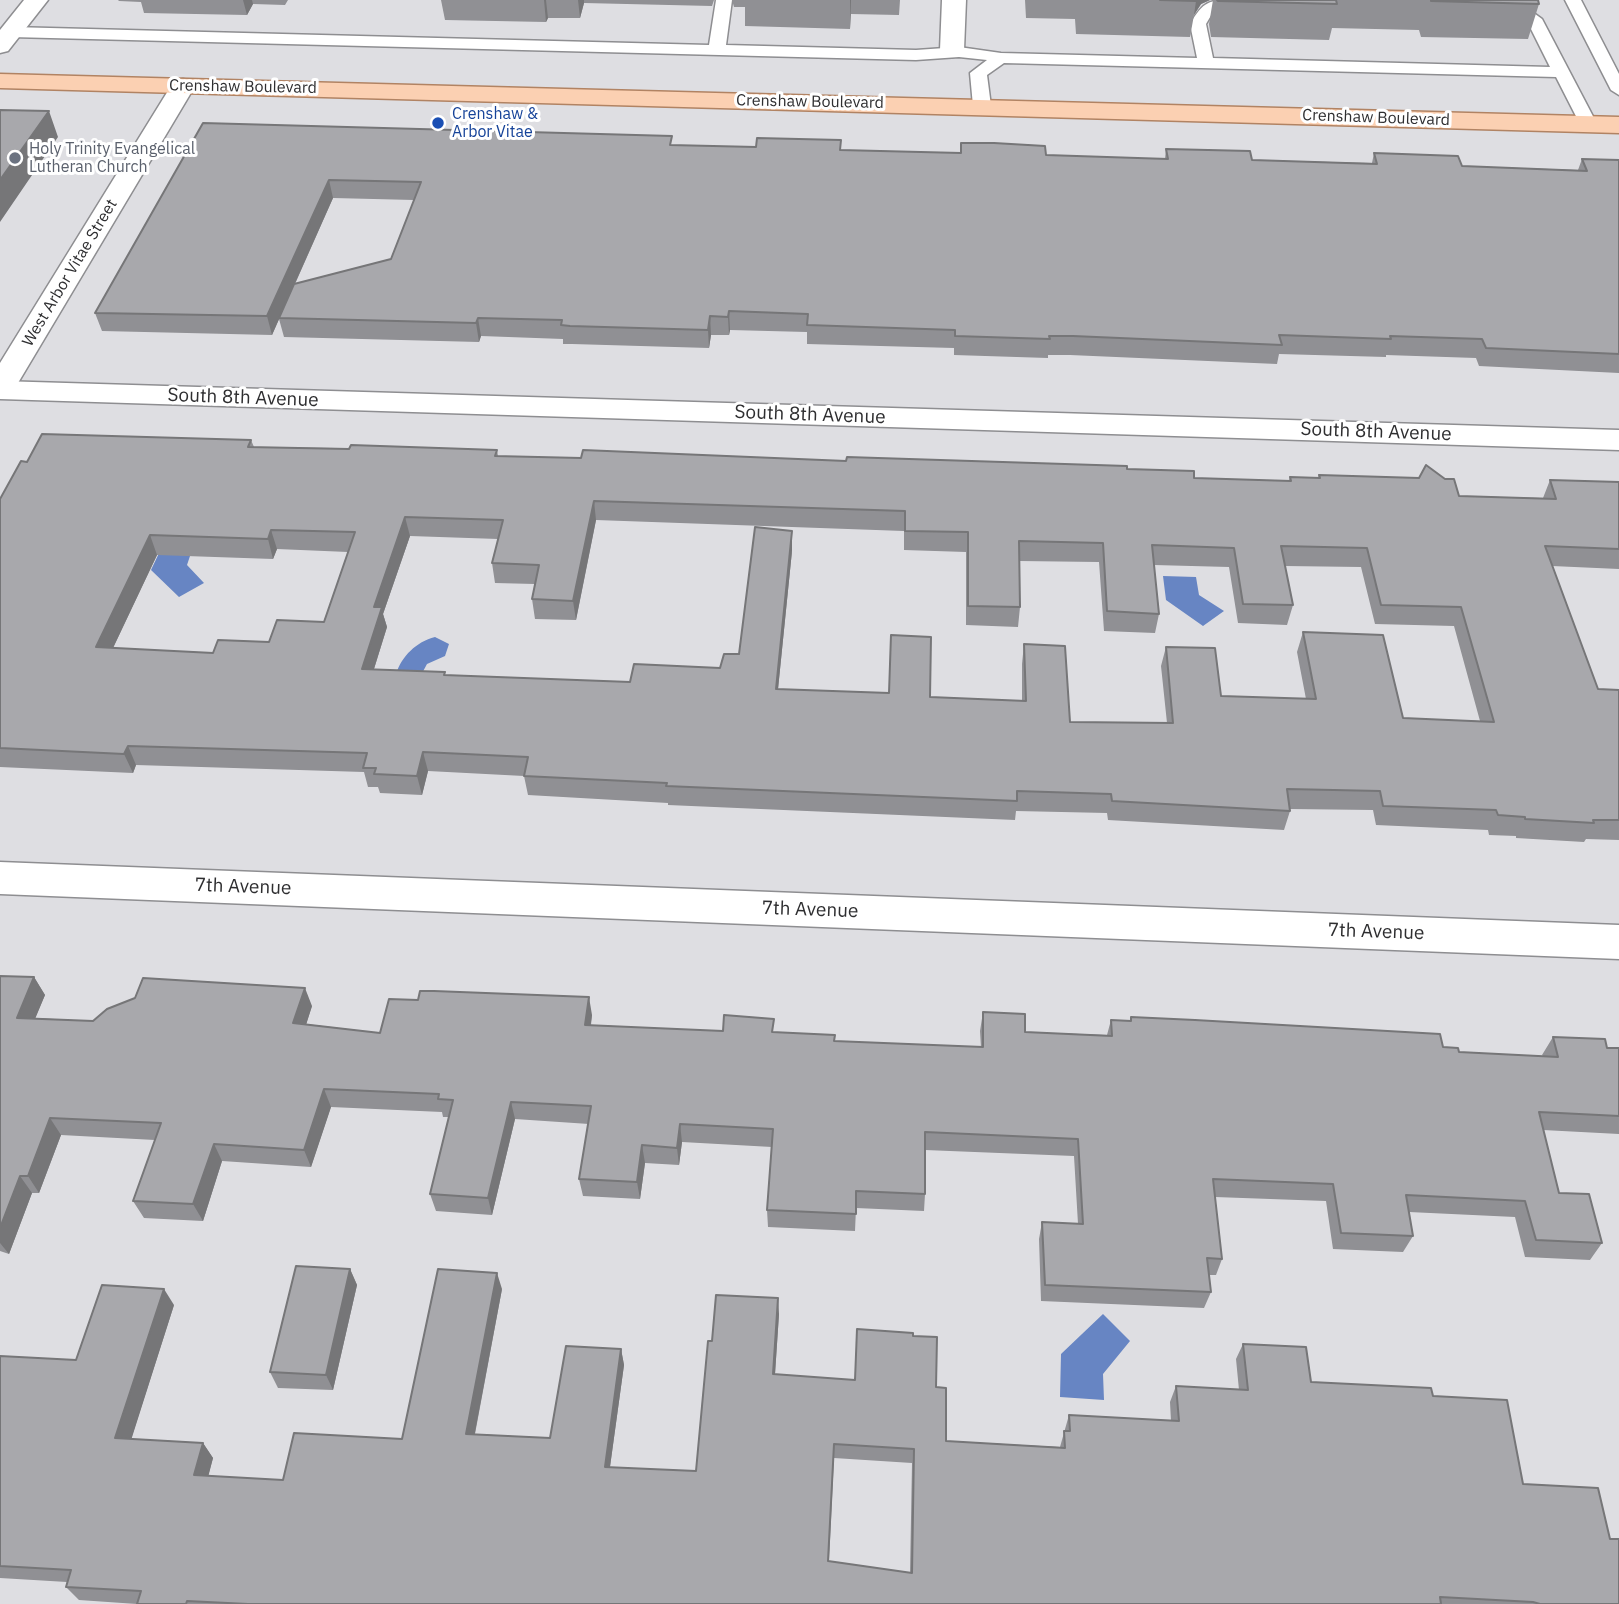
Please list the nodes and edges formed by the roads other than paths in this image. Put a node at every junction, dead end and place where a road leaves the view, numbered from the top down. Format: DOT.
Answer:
graph roads {
  1 [pos="36,0"];
  2 [pos="724,0"];
  3 [pos="954,0"];
  4 [pos="1227,0"];
  5 [pos="1508,0"];
  6 [pos="1573,0"];
  7 [pos="4,37"];
  8 [pos="717,49"];
  9 [pos="952,50"];
  10 [pos="1001,58"];
  11 [pos="1206,62"];
  12 [pos="1561,72"];
  13 [pos="0,81"];
  14 [pos="183,86"];
  15 [pos="1619,90"];
  16 [pos="982,106"];
  17 [pos="1588,124"];
  18 [pos="1619,125"];
  19 [pos="0,389"];
  20 [pos="1619,440"];
  21 [pos="0,878"];
  22 [pos="1619,942"];
  1 -- 7 [label="street"];
  2 -- 8 [label="lane"];
  3 -- 9 [label="street"];
  4 -- 11 [label="lane"];
  5 -- 12 [label="lane"];
  6 -- 15 [label="lane"];
  7 -- 8 [label="lane"];
  8 -- 9 [label="lane"];
  9 -- 10 [label="lane"];
  10 -- 11 [label="lane"];
  10 -- 16 [label="lane"];
  11 -- 12 [label="lane"];
  12 -- 17 [label="lane"];
  13 -- 14 [label="main road, Crenshaw Boulevard"];
  14 -- 16 [label="main road, Crenshaw Boulevard"];
  14 -- 19 [label="street, West Arbor Vitae Street"];
  16 -- 17 [label="main road, Crenshaw Boulevard"];
  17 -- 18 [label="main road, Crenshaw Boulevard"];
  19 -- 20 [label="street, South 8th Avenue"];
  21 -- 22 [label="street, 7th Avenue"];
}
